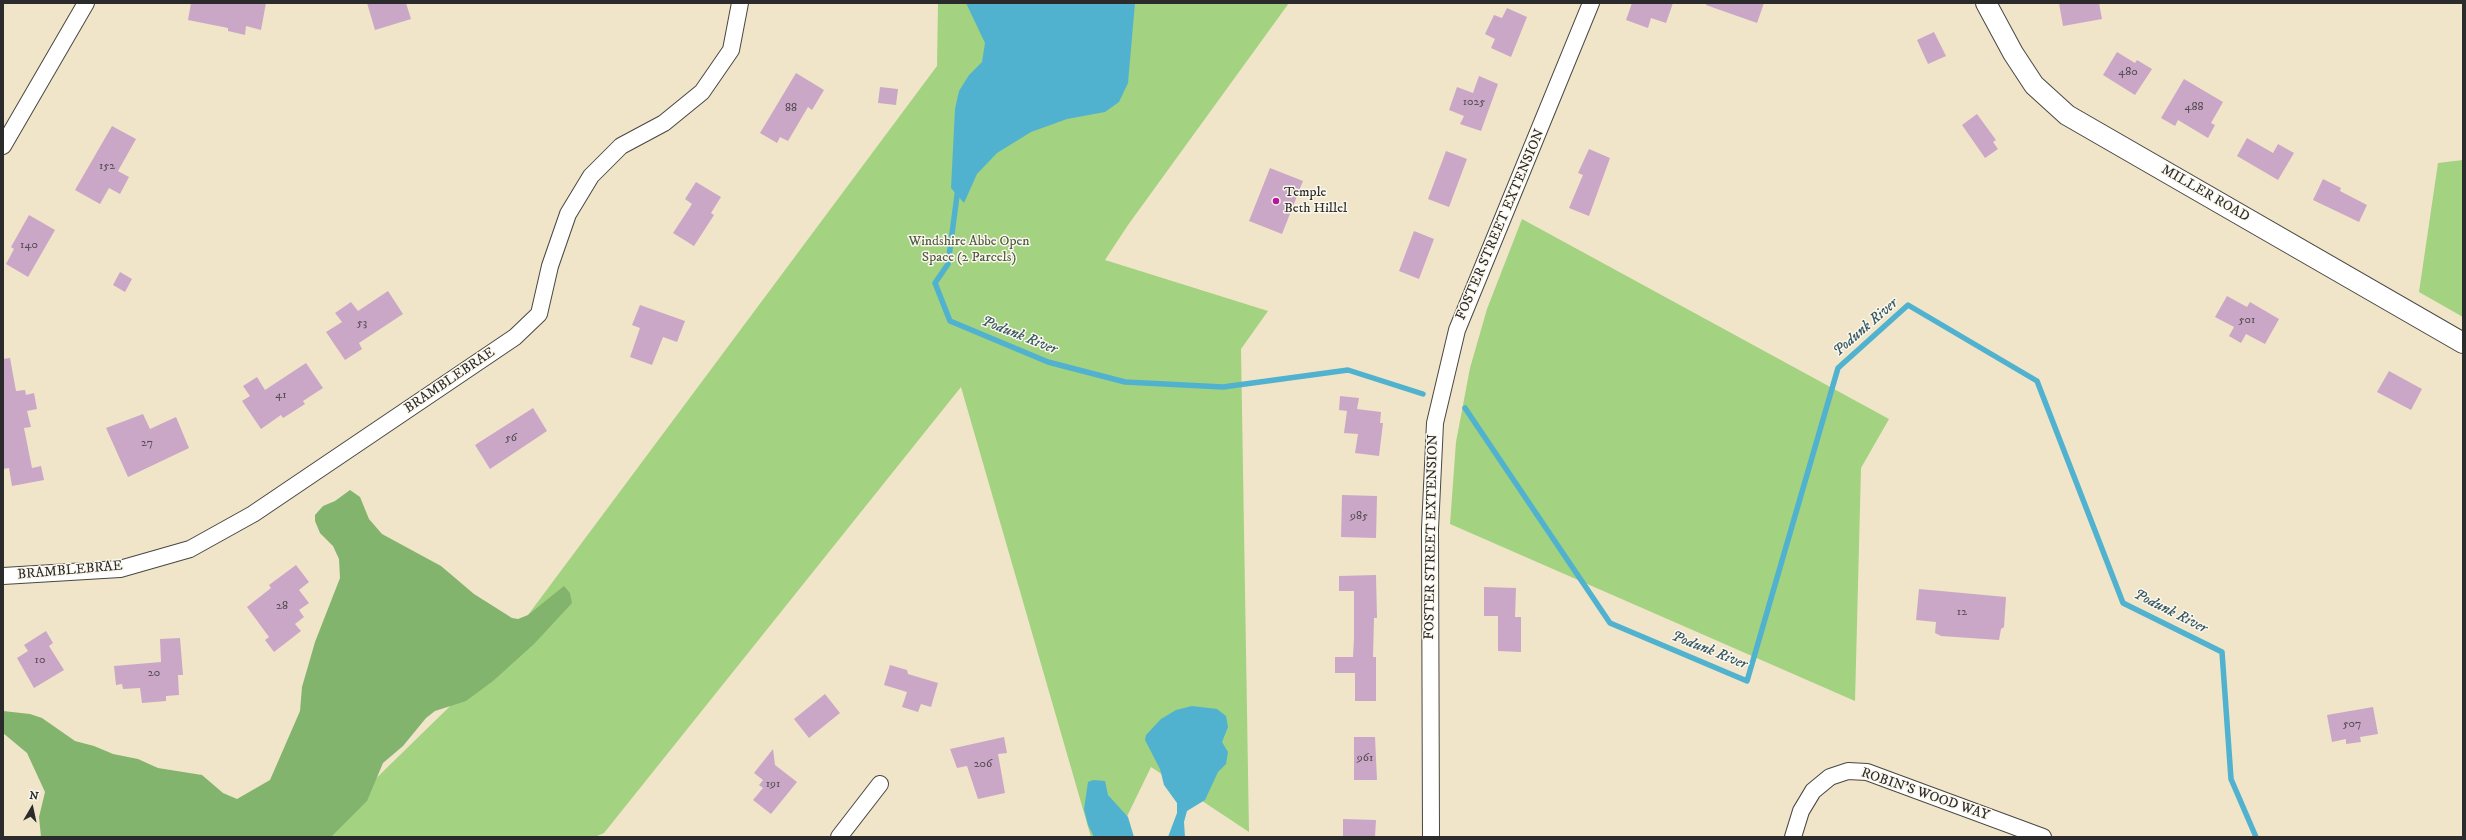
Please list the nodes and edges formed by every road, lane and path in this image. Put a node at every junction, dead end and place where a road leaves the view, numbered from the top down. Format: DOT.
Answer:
graph roads {
  1 [pos="86,3"];
  2 [pos="740,3"];
  3 [pos="1591,3"];
  4 [pos="1986,3"];
  5 [pos="3,146"];
  6 [pos="2463,343"];
  7 [pos="3,576"];
  8 [pos="880,784"];
  9 [pos="839,837"];
  10 [pos="1431,837"];
  11 [pos="1793,837"];
  12 [pos="2043,837"];
  1 -- 5 [label="street"];
  2 -- 7 [label="street, BRAMBLEBRAE"];
  3 -- 10 [label="street, FOSTER STREET EXTENSION"];
  4 -- 6 [label="street, MILLER ROAD"];
  8 -- 9 [label="street"];
  11 -- 12 [label="street, ROBIN'S WOOD WAY"];
}
